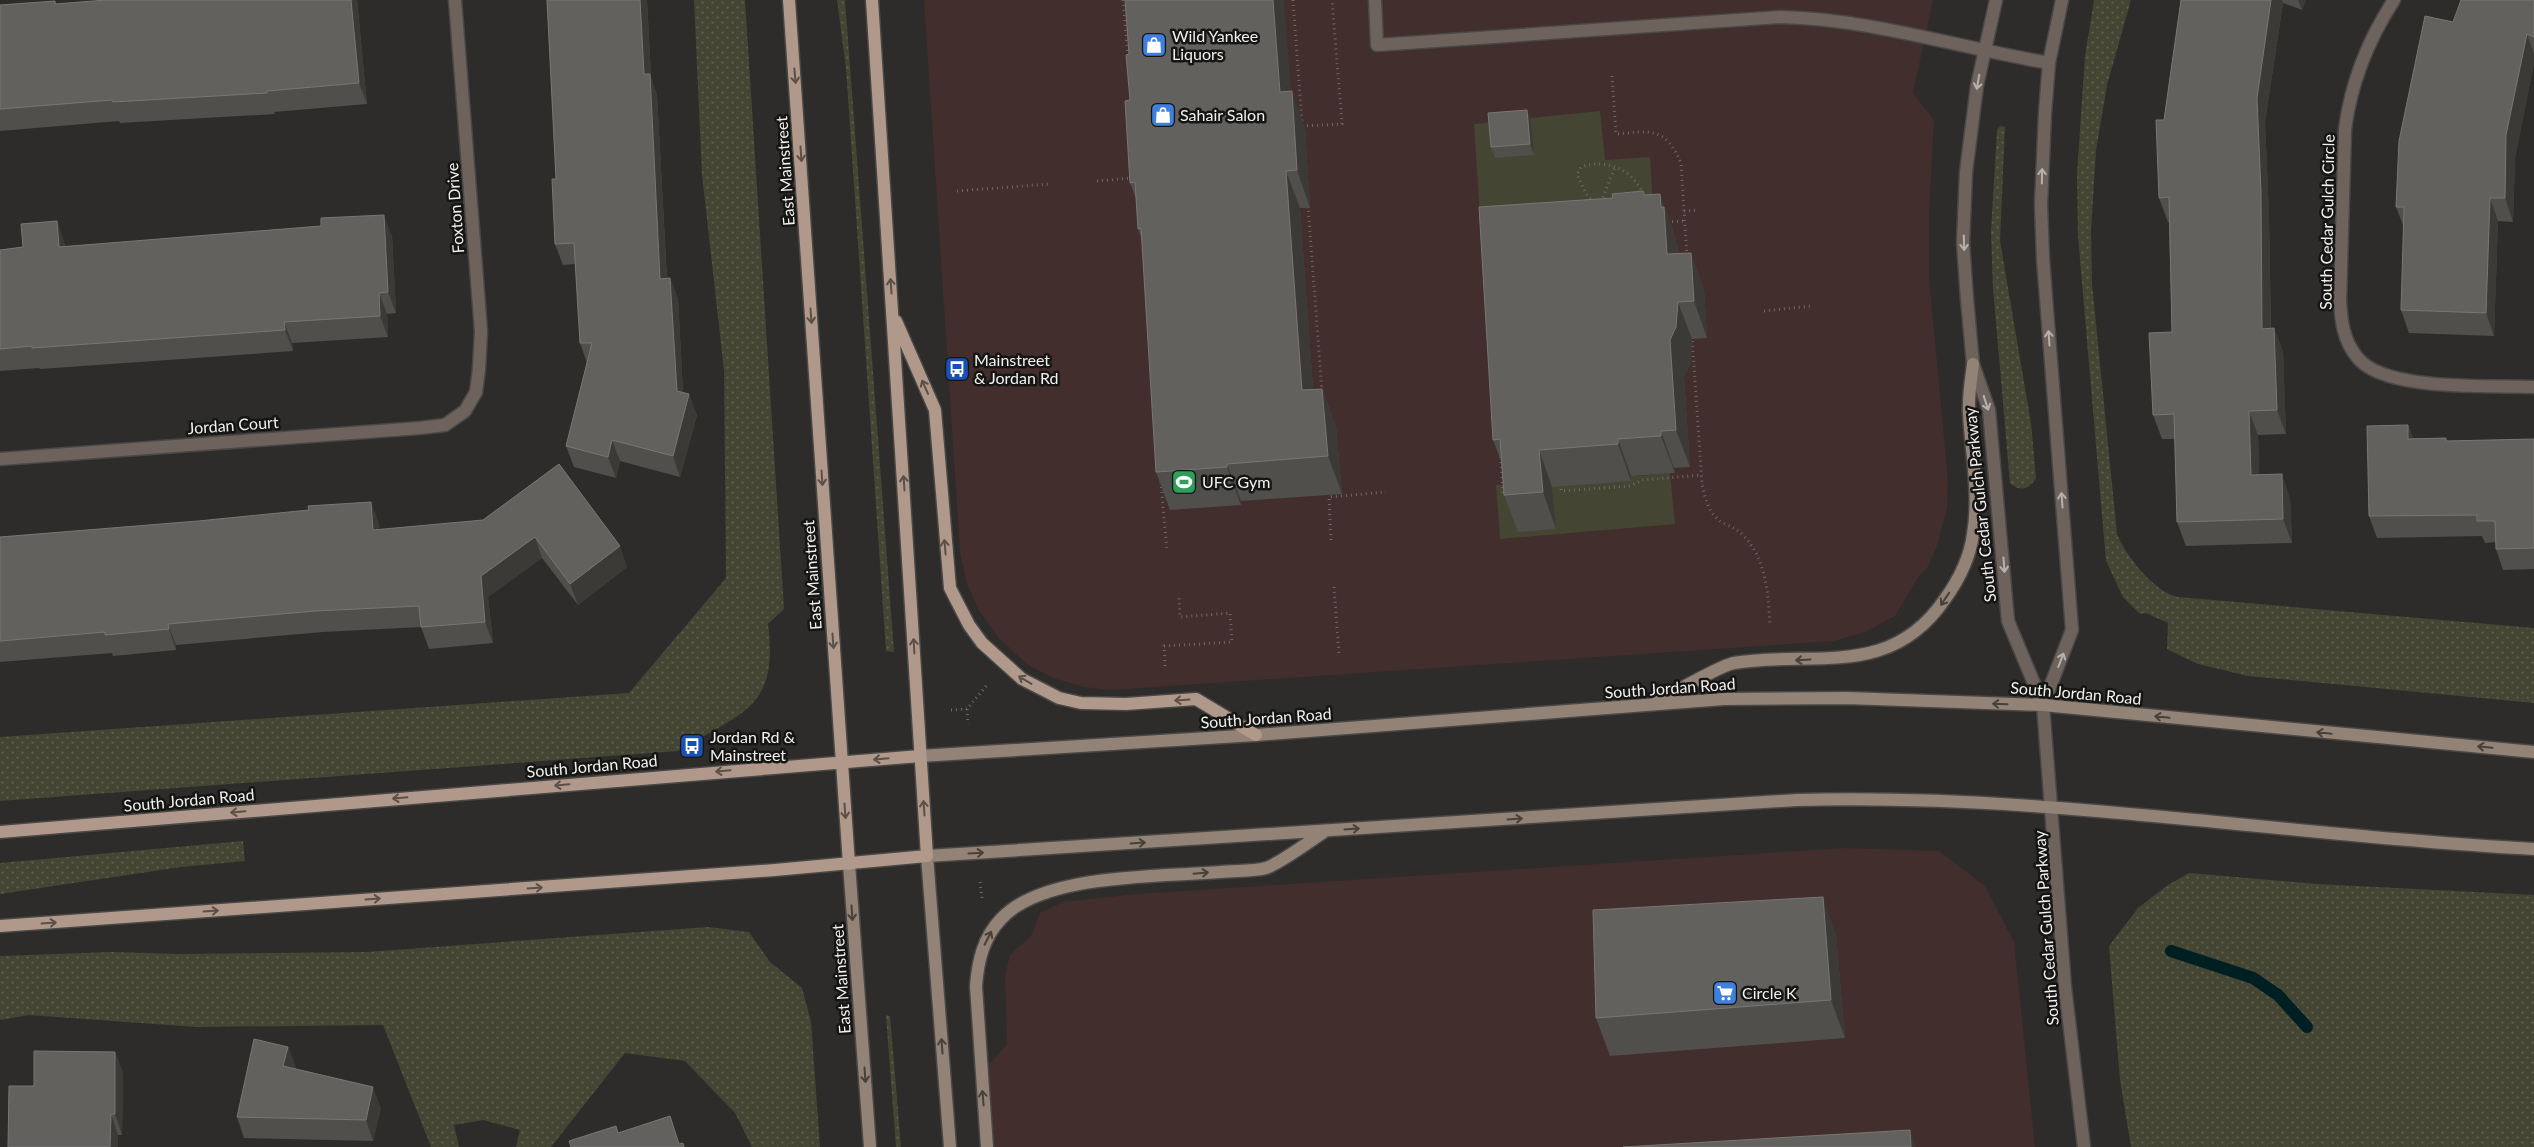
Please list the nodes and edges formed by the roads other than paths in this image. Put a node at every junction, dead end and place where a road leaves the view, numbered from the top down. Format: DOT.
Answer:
graph roads {
  1 [pos="455,0"];
  2 [pos="789,0"];
  3 [pos="872,0"];
  4 [pos="1375,0"];
  5 [pos="1996,0"];
  6 [pos="2062,0"];
  7 [pos="2394,0"];
  8 [pos="1983,52"];
  9 [pos="2049,64"];
  10 [pos="892,313"];
  11 [pos="1973,364"];
  12 [pos="2534,387"];
  13 [pos="465,412"];
  14 [pos="0,459"];
  15 [pos="1650,706"];
  16 [pos="2043,706"];
  17 [pos="1256,735"];
  18 [pos="2534,752"];
  19 [pos="920,756"];
  20 [pos="842,762"];
  21 [pos="2052,806"];
  22 [pos="1326,831"];
  23 [pos="0,832"];
  24 [pos="2534,849"];
  25 [pos="927,856"];
  26 [pos="849,864"];
  27 [pos="0,926"];
  28 [pos="870,1147"];
  29 [pos="950,1147"];
  30 [pos="987,1147"];
  31 [pos="2084,1147"];
  1 -- 13 [label="street, Foxton Drive"];
  2 -- 20 [label="main road, East Mainstreet, one-way"];
  10 -- 3 [label="main road, one-way"];
  4 -- 8 [label="street"];
  5 -- 8 [label="street, South Cedar Gulch Parkway"];
  6 -- 9 [label="street, South Cedar Gulch Parkway"];
  7 -- 12 [label="street, South Cedar Gulch Circle"];
  8 -- 9 [label="street"];
  8 -- 11 [label="street, South Cedar Gulch Parkway, one-way"];
  16 -- 9 [label="street, South Cedar Gulch Parkway, one-way"];
  17 -- 10 [label="main road, one-way"];
  19 -- 10 [label="main road, one-way"];
  11 -- 15 [label="main road, one-way"];
  11 -- 16 [label="street, South Cedar Gulch Parkway, one-way"];
  13 -- 14 [label="street, Jordan Court"];
  16 -- 15 [label="main road, South Jordan Road, one-way"];
  15 -- 17 [label="main road, South Jordan Road"];
  18 -- 16 [label="main road, South Jordan Road, one-way"];
  16 -- 21 [label="street, South Cedar Gulch Parkway"];
  17 -- 19 [label="main road, South Jordan Road"];
  19 -- 20 [label="main road, South Jordan Road, one-way"];
  25 -- 19 [label="main road, one-way"];
  20 -- 23 [label="main road, South Jordan Road, one-way"];
  20 -- 26 [label="main road, East Mainstreet, one-way"];
  22 -- 21 [label="main road, one-way"];
  21 -- 24 [label="main road"];
  21 -- 31 [label="street, South Cedar Gulch Parkway"];
  25 -- 22 [label="main road, one-way"];
  30 -- 22 [label="main road, one-way"];
  25 -- 26 [label="main road"];
  29 -- 25 [label="main road, one-way"];
  27 -- 26 [label="main road, one-way"];
  26 -- 28 [label="main road, East Mainstreet, one-way"];
}
